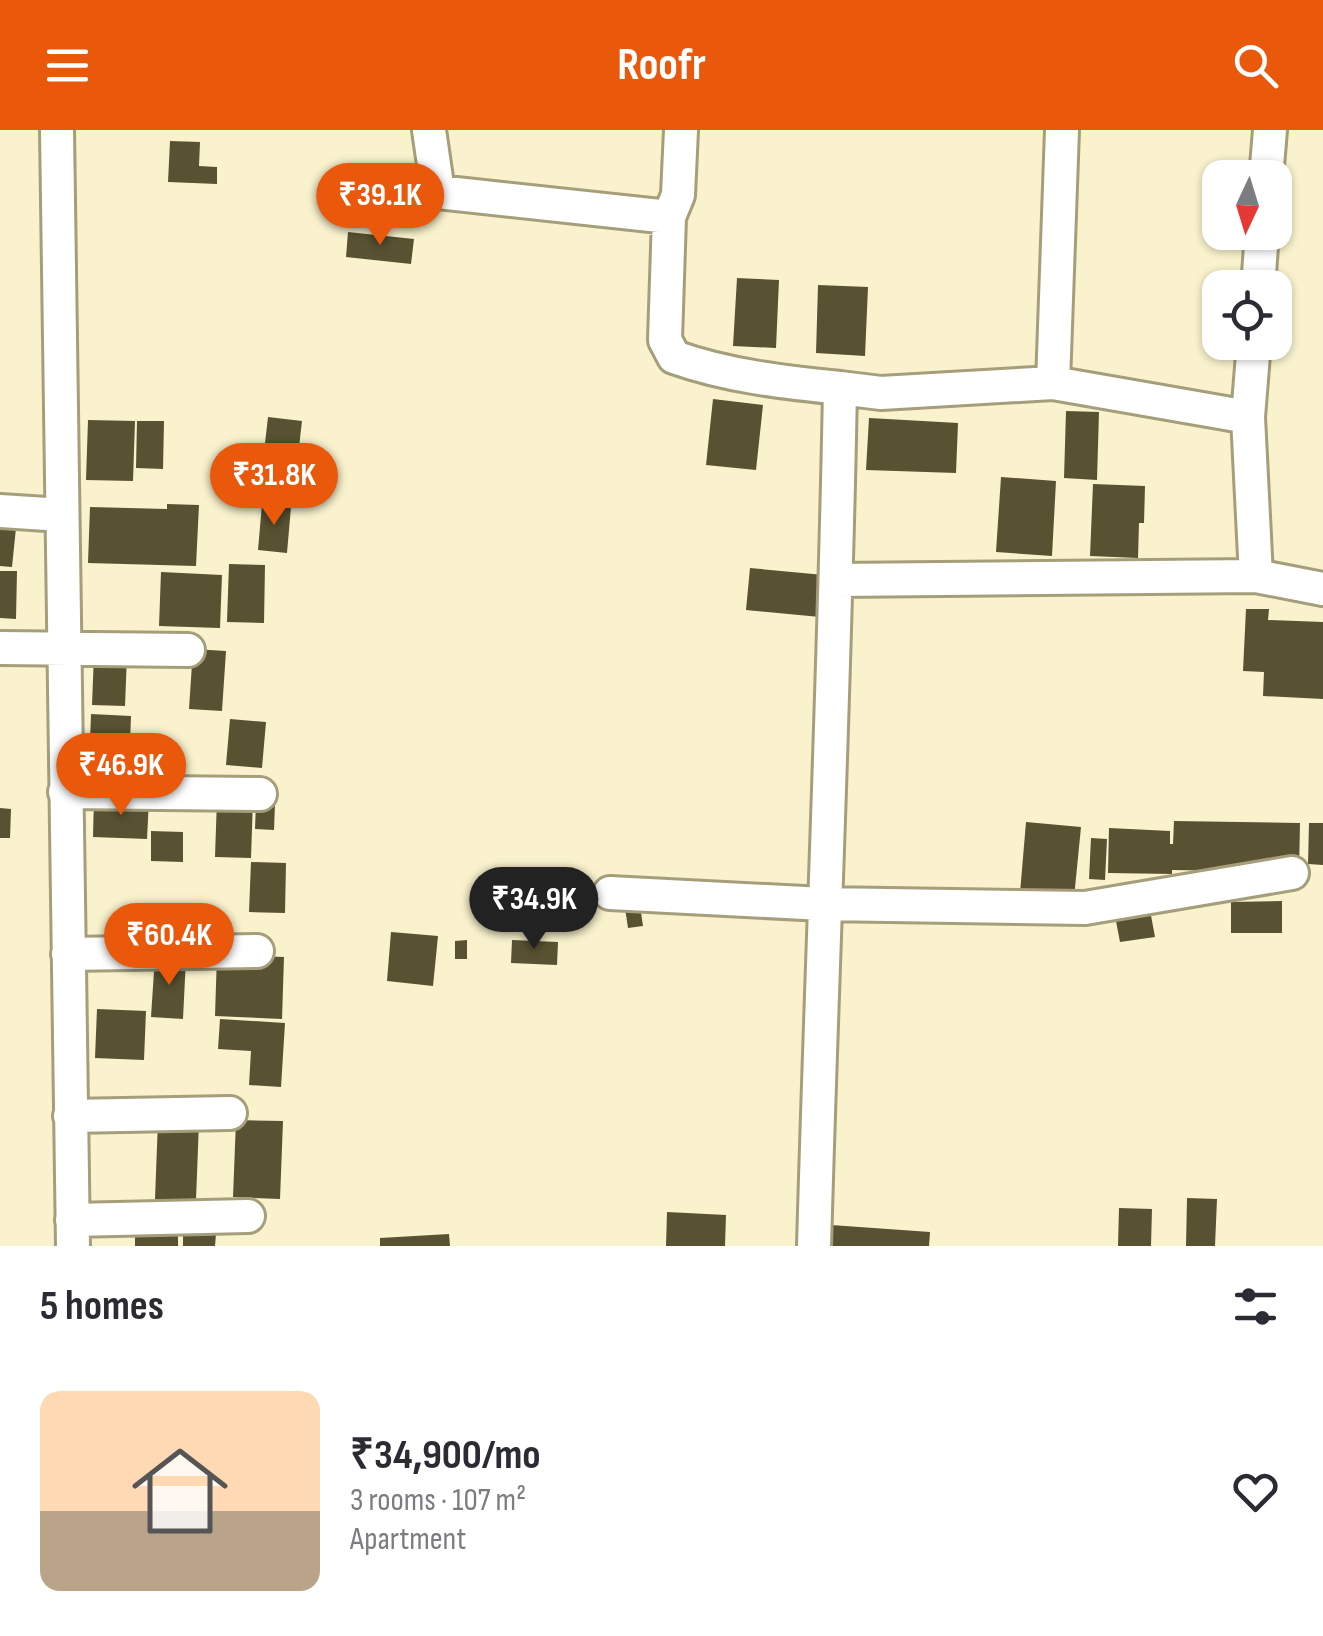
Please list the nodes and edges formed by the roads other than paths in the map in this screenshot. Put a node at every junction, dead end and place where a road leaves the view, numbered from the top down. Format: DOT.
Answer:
graph roads {
  1 [pos="58,130"];
  2 [pos="430,130"];
  3 [pos="681,130"];
  4 [pos="1062,130"];
  5 [pos="1270,130"];
  6 [pos="1268,160"];
  7 [pos="669,217"];
  8 [pos="1253,360"];
  9 [pos="1053,383"];
  10 [pos="840,388"];
  11 [pos="1248,417"];
  12 [pos="0,511"];
  13 [pos="62,516"];
  14 [pos="1256,576"];
  15 [pos="837,580"];
  16 [pos="1323,589"];
  17 [pos="0,648"];
  18 [pos="63,650"];
  19 [pos="188,650"];
  20 [pos="65,792"];
  21 [pos="260,794"];
  22 [pos="1292,873"];
  23 [pos="610,893"];
  24 [pos="823,904"];
  25 [pos="257,951"];
  26 [pos="68,954"];
  27 [pos="230,1113"];
  28 [pos="70,1116"];
  29 [pos="248,1216"];
  30 [pos="72,1233"];
  31 [pos="814,1246"];
  1 -- 13 [label="street"];
  2 -- 7 [label="street"];
  3 -- 7 [label="street"];
  4 -- 9 [label="street"];
  5 -- 6 [label="street"];
  7 -- 10 [label="street"];
  8 -- 11 [label="street"];
  9 -- 10 [label="street"];
  9 -- 11 [label="street"];
  10 -- 15 [label="street"];
  11 -- 14 [label="street"];
  12 -- 13 [label="street"];
  13 -- 18 [label="street"];
  14 -- 15 [label="street"];
  14 -- 16 [label="street"];
  15 -- 24 [label="street"];
  17 -- 18 [label="street"];
  18 -- 19 [label="street"];
  18 -- 20 [label="street"];
  20 -- 21 [label="street"];
  20 -- 26 [label="street"];
  22 -- 24 [label="street"];
  23 -- 24 [label="street"];
  24 -- 31 [label="street"];
  25 -- 26 [label="street"];
  26 -- 28 [label="street"];
  27 -- 28 [label="street"];
  28 -- 30 [label="street"];
  29 -- 30 [label="street"];
}
